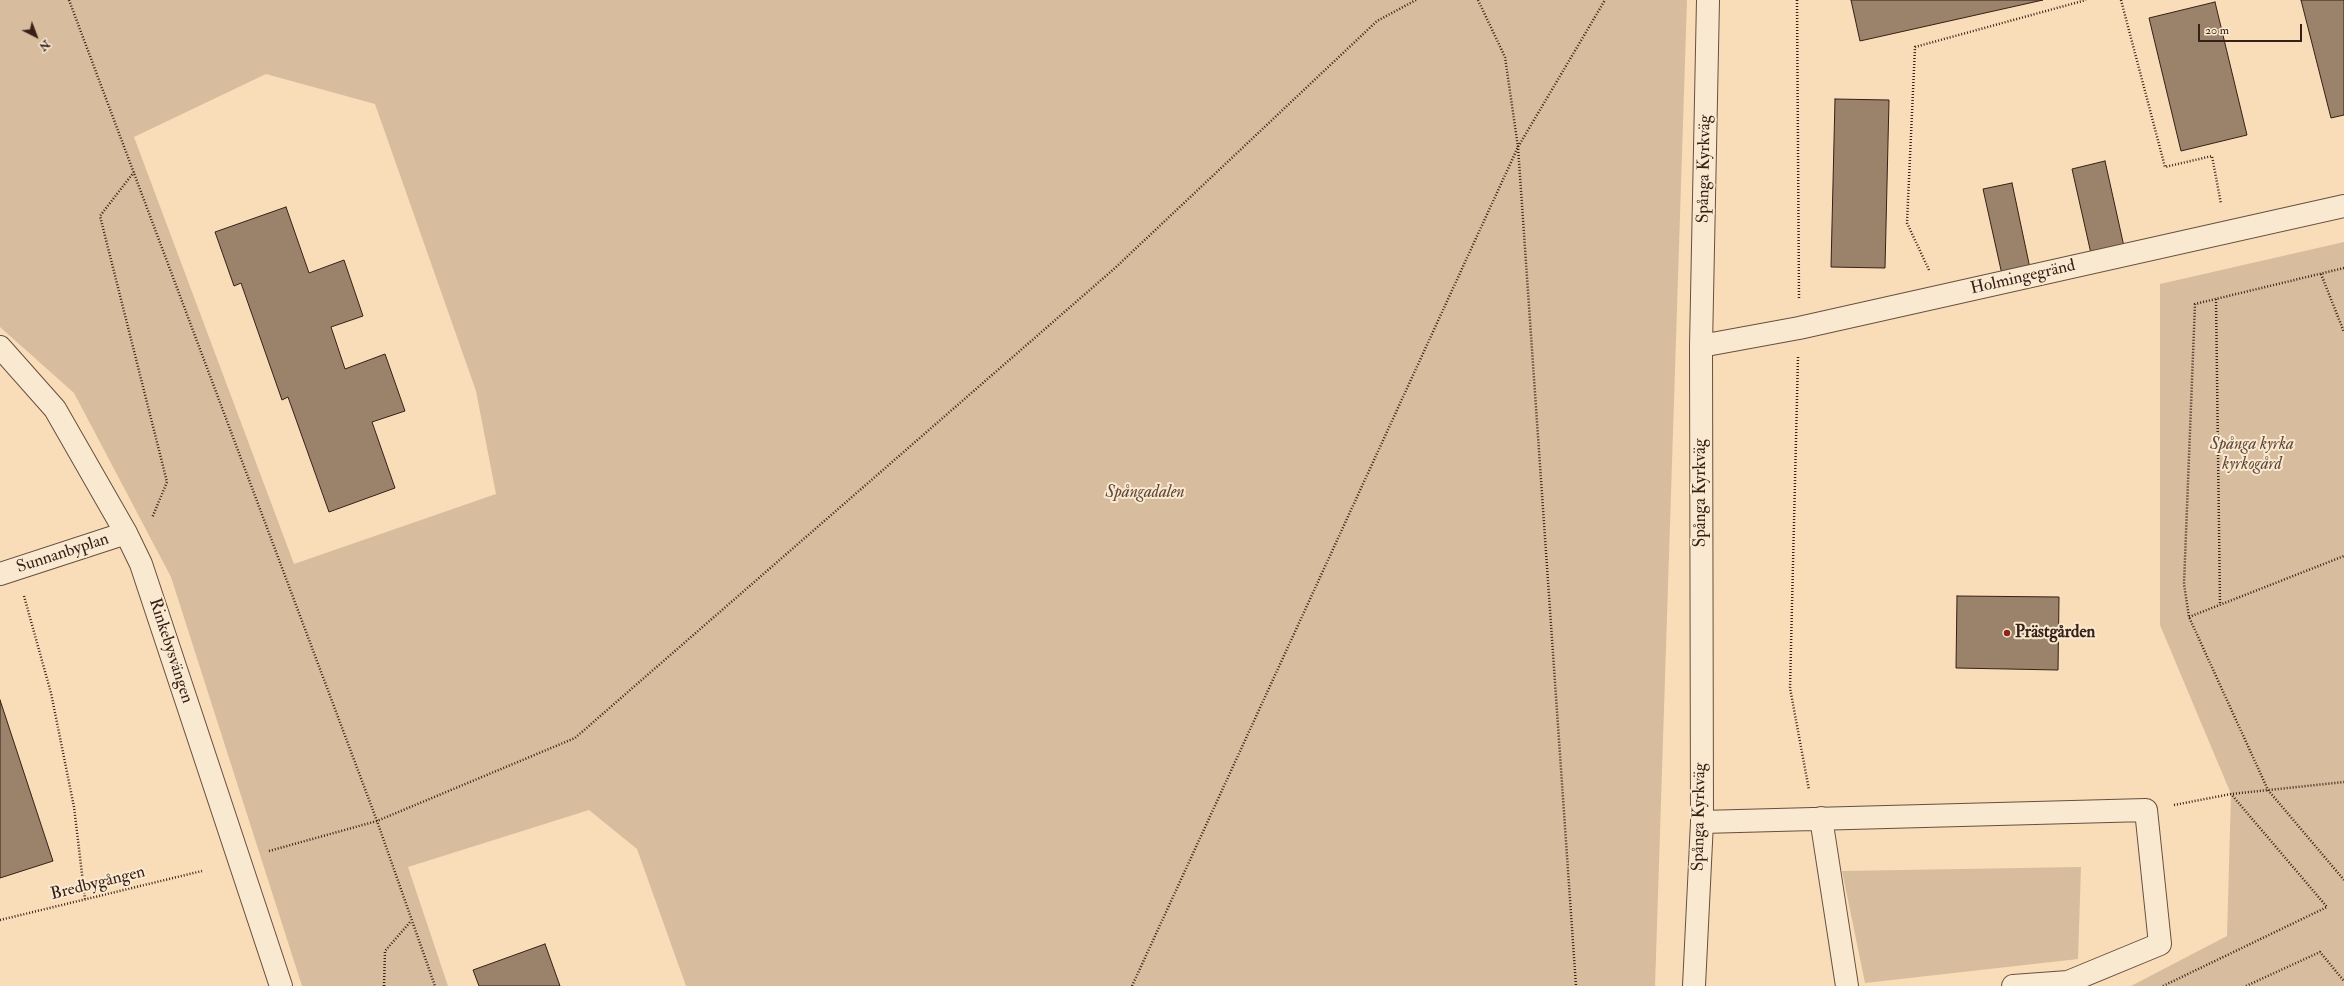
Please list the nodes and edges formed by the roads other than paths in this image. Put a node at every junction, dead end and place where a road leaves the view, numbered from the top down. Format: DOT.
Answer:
graph roads {
  1 [pos="1708,0"];
  2 [pos="2344,206"];
  3 [pos="1701,346"];
  4 [pos="0,347"];
  5 [pos="126,533"];
  6 [pos="8,571"];
  7 [pos="1821,818"];
  8 [pos="1702,822"];
  9 [pos="281,986"];
  10 [pos="1694,986"];
  11 [pos="1847,986"];
  12 [pos="2013,986"];
  1 -- 3 [label="street, Spånga Kyrkväg"];
  2 -- 3 [label="street, Holmingegränd"];
  3 -- 8 [label="street, Spånga Kyrkväg"];
  4 -- 5 [label="street, Rinkebysvängen"];
  5 -- 6 [label="street, Sunnanbyplan"];
  5 -- 9 [label="street, Rinkebysvängen"];
  7 -- 8 [label="street"];
  7 -- 11 [label="street"];
  7 -- 12 [label="street"];
  8 -- 10 [label="street, Spånga Kyrkväg"];
}
